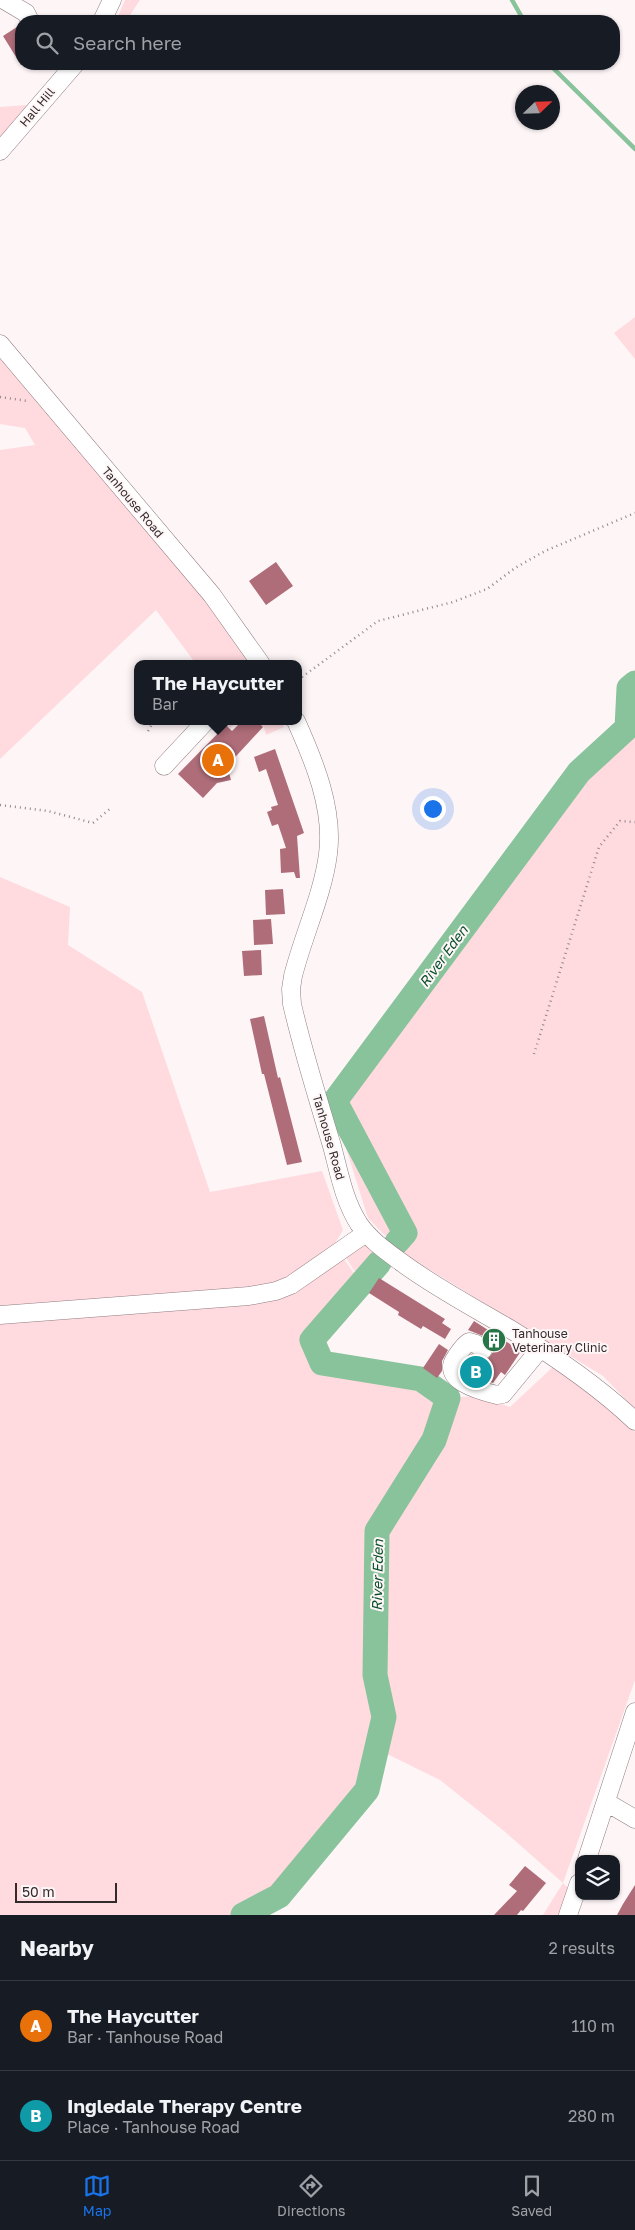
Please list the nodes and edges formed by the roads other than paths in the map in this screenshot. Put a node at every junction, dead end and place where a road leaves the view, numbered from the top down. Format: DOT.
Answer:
graph roads {
  1 [pos="4,0"];
  2 [pos="112,0"];
  3 [pos="27,15"];
  4 [pos="105,15"];
  5 [pos="64,70"];
  6 [pos="0,151"];
  7 [pos="0,344"];
  8 [pos="258,660"];
  9 [pos="202,725"];
  10 [pos="298,725"];
  11 [pos="164,766"];
  12 [pos="366,1233"];
  13 [pos="0,1315"];
  14 [pos="540,1348"];
  15 [pos="483,1350"];
  16 [pos="635,1421"];
  17 [pos="635,1712"];
  18 [pos="606,1802"];
  19 [pos="635,1819"];
  20 [pos="588,1855"];
  21 [pos="575,1895"];
  22 [pos="568,1915"];
  1 -- 3 [label="street"];
  2 -- 4 [label="street"];
  5 -- 6 [label="street, Hall Hill"];
  7 -- 8 [label="street, Tanhouse Road"];
  9 -- 11 [label="street"];
  10 -- 12 [label="street, Tanhouse Road"];
  12 -- 13 [label="street"];
  12 -- 14 [label="street, Tanhouse Road"];
  14 -- 15 [label="street"];
  14 -- 16 [label="street, Tanhouse Road"];
  17 -- 18 [label="street"];
  18 -- 19 [label="street"];
  18 -- 20 [label="street"];
  21 -- 22 [label="street"];
}
